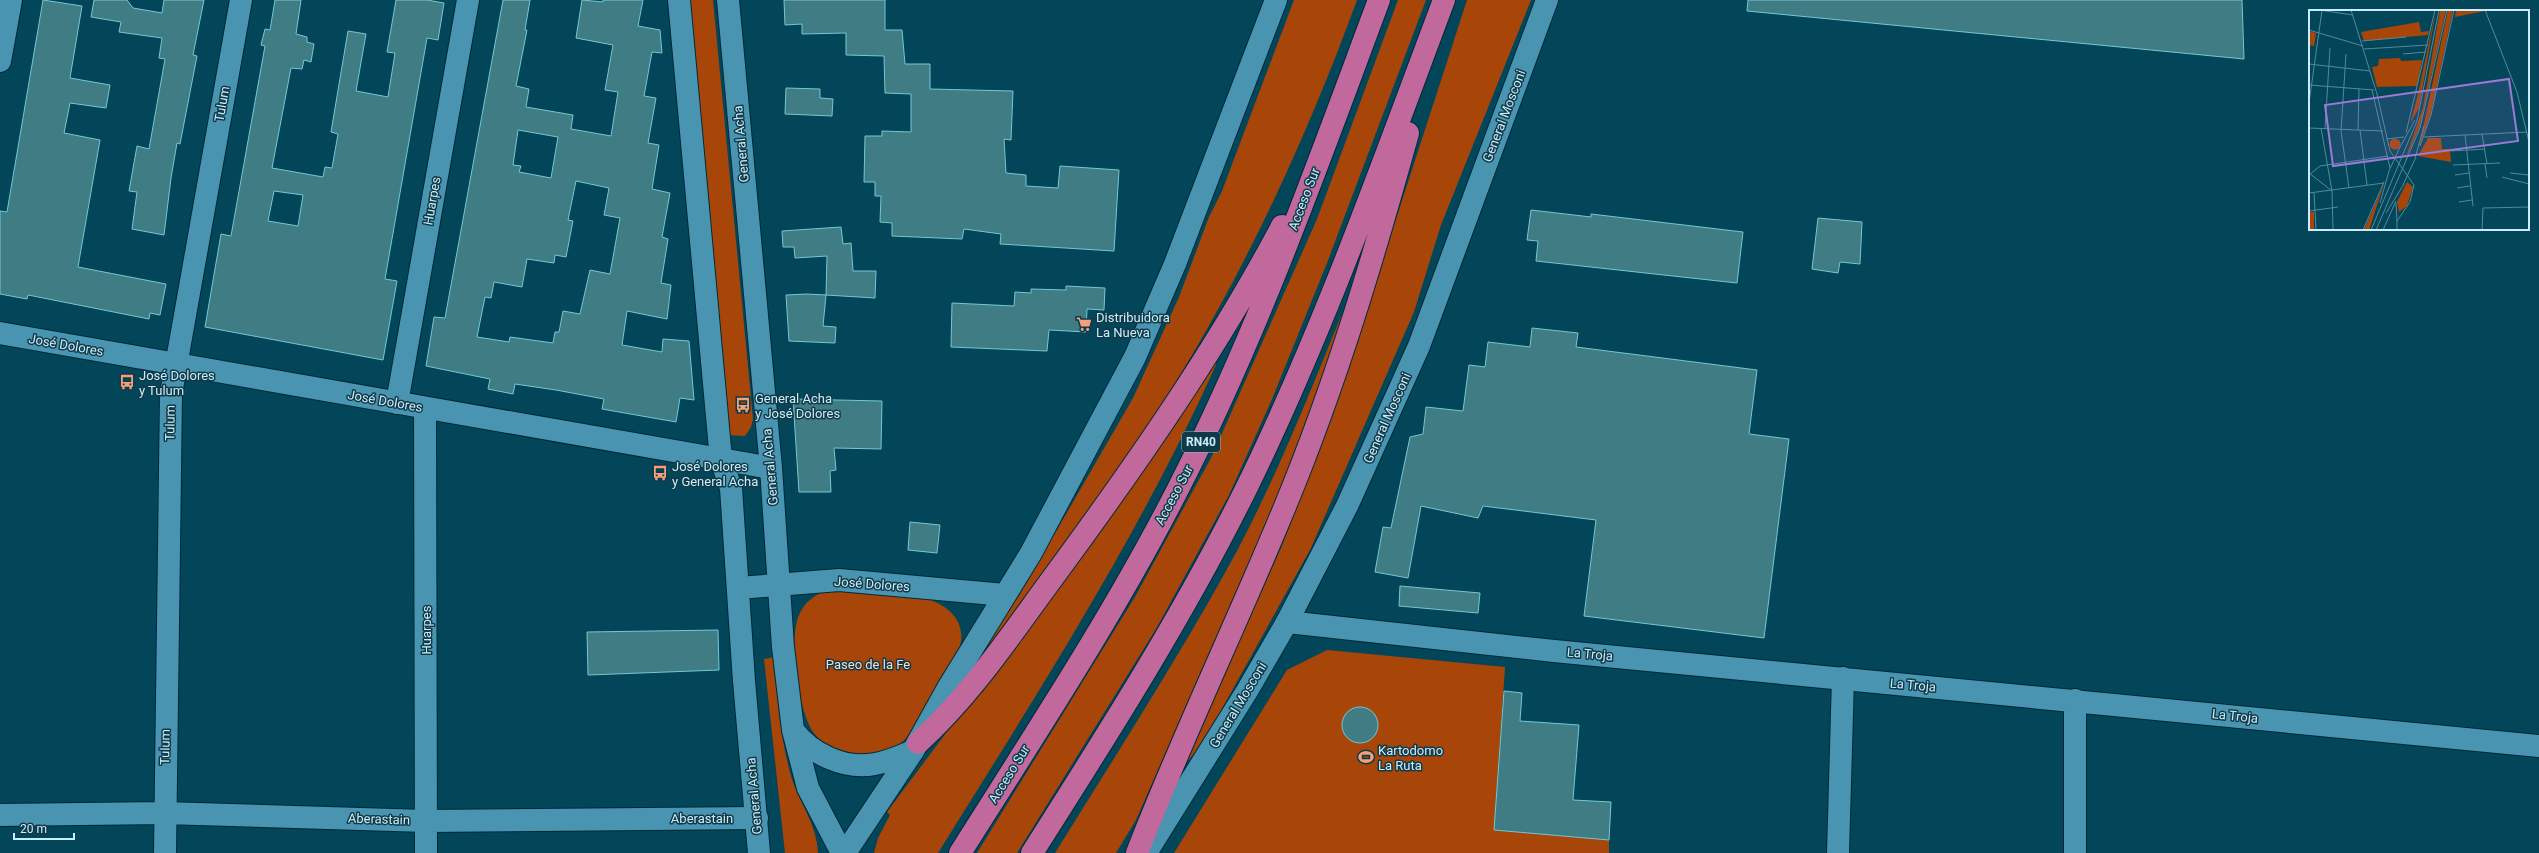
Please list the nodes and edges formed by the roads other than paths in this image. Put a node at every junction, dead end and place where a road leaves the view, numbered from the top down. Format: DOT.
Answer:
graph roads {
  1 [pos="11,0"];
  2 [pos="241,0"];
  3 [pos="468,0"];
  4 [pos="679,0"];
  5 [pos="728,0"];
  6 [pos="1276,0"];
  7 [pos="1379,0"];
  8 [pos="1444,0"];
  9 [pos="1547,0"];
  10 [pos="0,60"];
  11 [pos="1323,151"];
  12 [pos="0,333"];
  13 [pos="176,364"];
  14 [pos="396,403"];
  15 [pos="426,408"];
  16 [pos="721,460"];
  17 [pos="771,468"];
  18 [pos="778,584"];
  19 [pos="739,588"];
  20 [pos="1005,595"];
  21 [pos="1287,622"];
  22 [pos="1843,678"];
  23 [pos="2075,700"];
  24 [pos="793,730"];
  25 [pos="2539,746"];
  26 [pos="916,747"];
  27 [pos="164,813"];
  28 [pos="0,814"];
  29 [pos="757,818"];
  30 [pos="426,821"];
  31 [pos="1145,843"];
  32 [pos="165,853"];
  33 [pos="426,853"];
  34 [pos="759,853"];
  35 [pos="842,853"];
  36 [pos="845,853"];
  37 [pos="960,853"];
  38 [pos="1032,853"];
  39 [pos="1127,853"];
  40 [pos="1137,853"];
  41 [pos="1838,853"];
  42 [pos="2075,853"];
  1 -- 10 [label="street"];
  2 -- 13 [label="street, Tulum"];
  3 -- 14 [label="street, Huarpes"];
  4 -- 16 [label="street, General Acha"];
  5 -- 17 [label="street, General Acha"];
  6 -- 20 [label="street"];
  7 -- 11 [label="highway, Acceso Sur / RN40"];
  8 -- 31 [label="highway"];
  8 -- 38 [label="highway"];
  9 -- 21 [label="street, General Mosconi"];
  11 -- 26 [label="highway"];
  11 -- 37 [label="highway, Acceso Sur / RN40"];
  12 -- 13 [label="street, José Dolores"];
  13 -- 14 [label="street, José Dolores"];
  13 -- 27 [label="street, Tulum"];
  14 -- 15 [label="street, José Dolores"];
  15 -- 16 [label="street, José Dolores"];
  15 -- 30 [label="street, Huarpes"];
  16 -- 17 [label="street, José Dolores"];
  16 -- 19 [label="street, General Acha"];
  17 -- 18 [label="street, General Acha"];
  18 -- 19 [label="street, José Dolores"];
  18 -- 20 [label="street, José Dolores"];
  18 -- 24 [label="street, General Acha"];
  19 -- 29 [label="street, General Acha"];
  20 -- 26 [label="street"];
  21 -- 22 [label="street, La Troja"];
  21 -- 31 [label="street, General Mosconi"];
  22 -- 23 [label="street, La Troja"];
  22 -- 41 [label="street"];
  23 -- 25 [label="street, La Troja"];
  23 -- 42 [label="street"];
  24 -- 26 [label="street"];
  24 -- 35 [label="street, General Acha"];
  26 -- 36 [label="street"];
  27 -- 28 [label="street, Aberastain"];
  27 -- 30 [label="street, Aberastain"];
  27 -- 32 [label="street, Tulum"];
  29 -- 30 [label="street, Aberastain"];
  29 -- 34 [label="street, General Acha"];
  30 -- 33 [label="street, Huarpes"];
  31 -- 39 [label="street, General Mosconi"];
  31 -- 40 [label="highway"];
}
